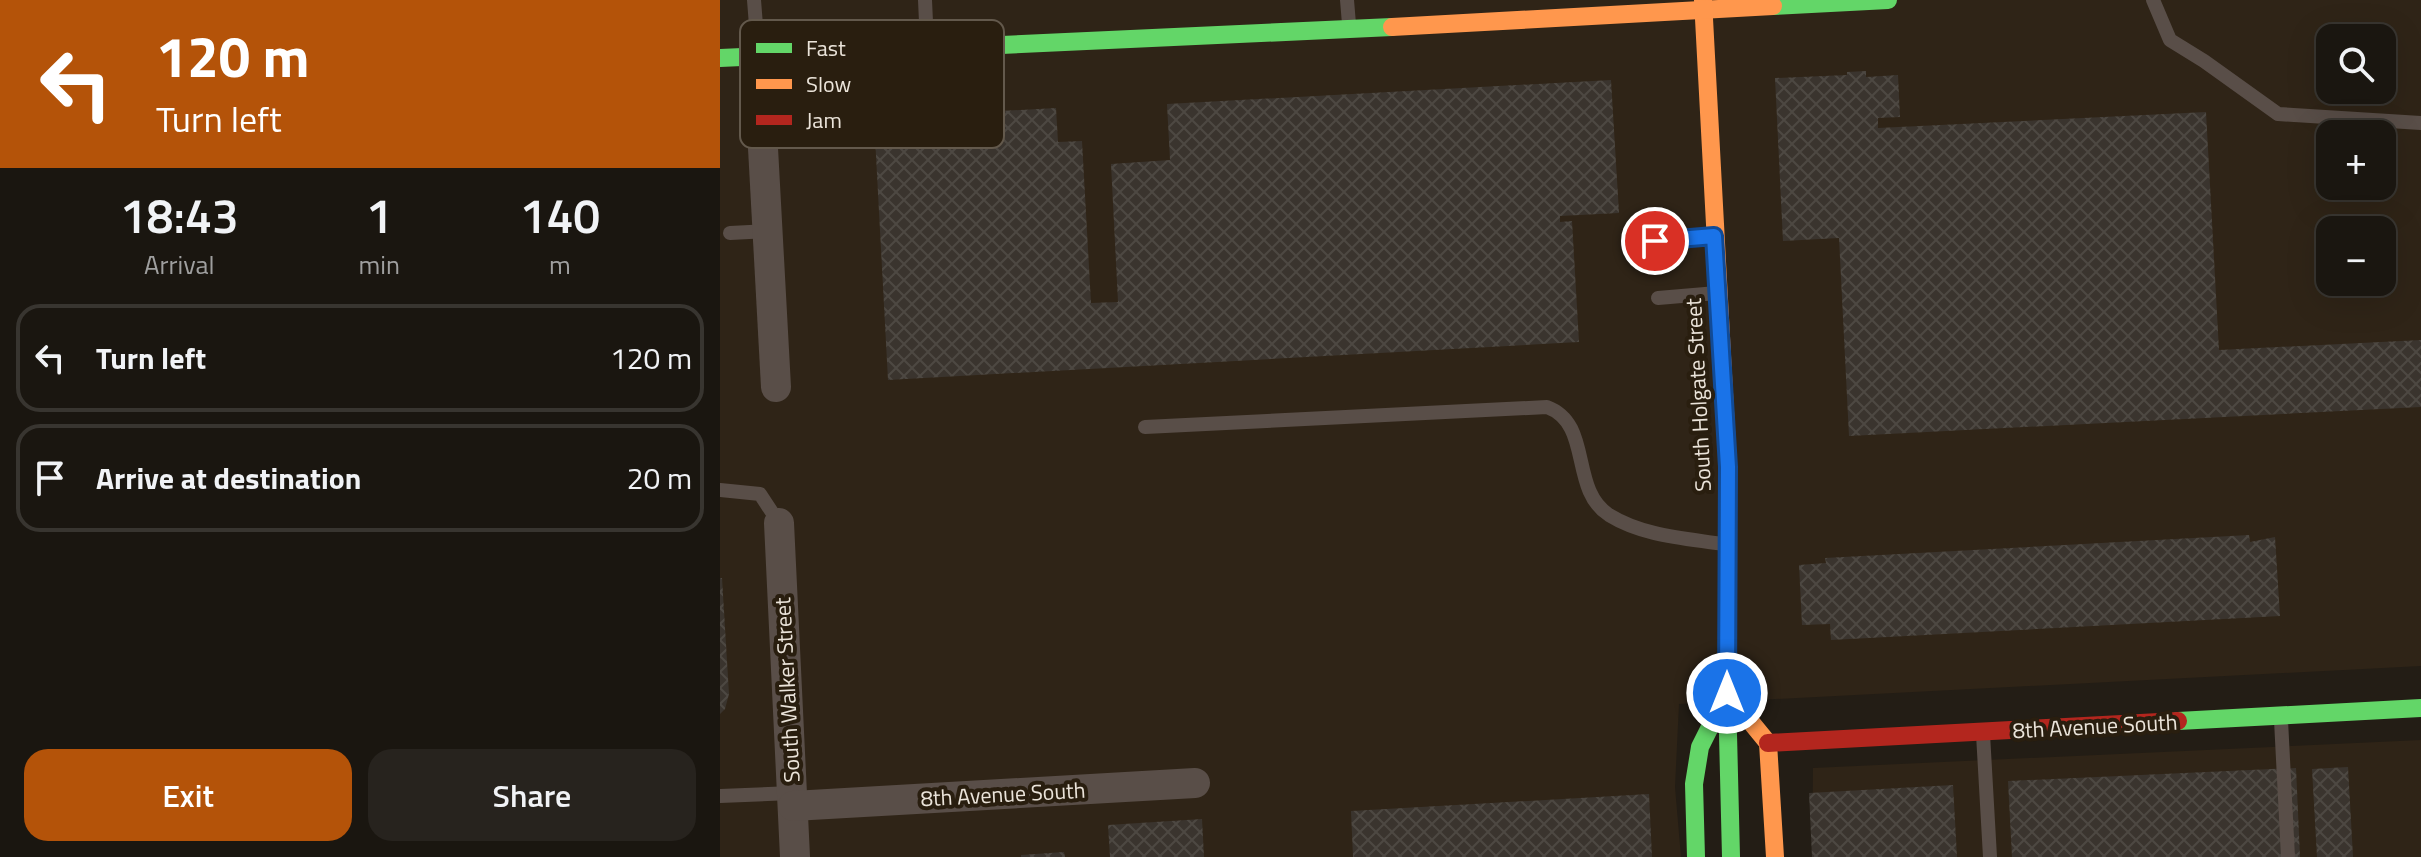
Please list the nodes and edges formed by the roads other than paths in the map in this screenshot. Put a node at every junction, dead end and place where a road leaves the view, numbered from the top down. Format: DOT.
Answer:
graph roads {
  1 [pos="754,0"];
  2 [pos="925,0"];
  3 [pos="1347,0"];
  4 [pos="1888,0"];
  5 [pos="2153,0"];
  6 [pos="1703,5"];
  7 [pos="755,20"];
  8 [pos="926,20"];
  9 [pos="1349,29"];
  10 [pos="1004,45"];
  11 [pos="740,57"];
  12 [pos="720,58"];
  13 [pos="2421,123"];
  14 [pos="763,148"];
  15 [pos="767,231"];
  16 [pos="730,233"];
  17 [pos="1714,236"];
  18 [pos="1655,241"];
  19 [pos="1718,293"];
  20 [pos="1658,298"];
  21 [pos="776,387"];
  22 [pos="1145,427"];
  23 [pos="720,490"];
  24 [pos="779,523"];
  25 [pos="1727,545"];
  26 [pos="1727,693"];
  27 [pos="2421,708"];
  28 [pos="2281,716"];
  29 [pos="1983,732"];
  30 [pos="1768,743"];
  31 [pos="1195,783"];
  32 [pos="720,796"];
  33 [pos="799,801"];
  34 [pos="795,857"];
  35 [pos="1696,857"];
  36 [pos="1731,857"];
  37 [pos="1775,857"];
  38 [pos="1990,857"];
  39 [pos="2288,857"];
  1 -- 7 [label="lane"];
  2 -- 8 [label="lane"];
  3 -- 9 [label="lane"];
  4 -- 6 [label="street"];
  5 -- 13 [label="lane"];
  6 -- 9 [label="street"];
  6 -- 17 [label="street, South Holgate Street"];
  9 -- 10 [label="street"];
  11 -- 12 [label="street"];
  14 -- 15 [label="street"];
  15 -- 16 [label="lane"];
  15 -- 21 [label="street"];
  17 -- 18 [label="lane"];
  17 -- 19 [label="street, South Holgate Street"];
  19 -- 20 [label="lane"];
  19 -- 25 [label="street, South Holgate Street"];
  22 -- 25 [label="lane"];
  23 -- 24 [label="lane"];
  24 -- 33 [label="street, South Walker Street"];
  25 -- 26 [label="street, South Holgate Street"];
  26 -- 30 [label="street"];
  26 -- 35 [label="street, South Holgate Street"];
  26 -- 36 [label="street, South Holgate Street"];
  27 -- 28 [label="street, 8th Avenue South"];
  28 -- 29 [label="street, 8th Avenue South"];
  28 -- 39 [label="lane"];
  29 -- 30 [label="street, 8th Avenue South"];
  29 -- 38 [label="lane"];
  30 -- 37 [label="street"];
  31 -- 33 [label="street, 8th Avenue South"];
  32 -- 33 [label="lane"];
  33 -- 34 [label="street, South Walker Street"];
}
